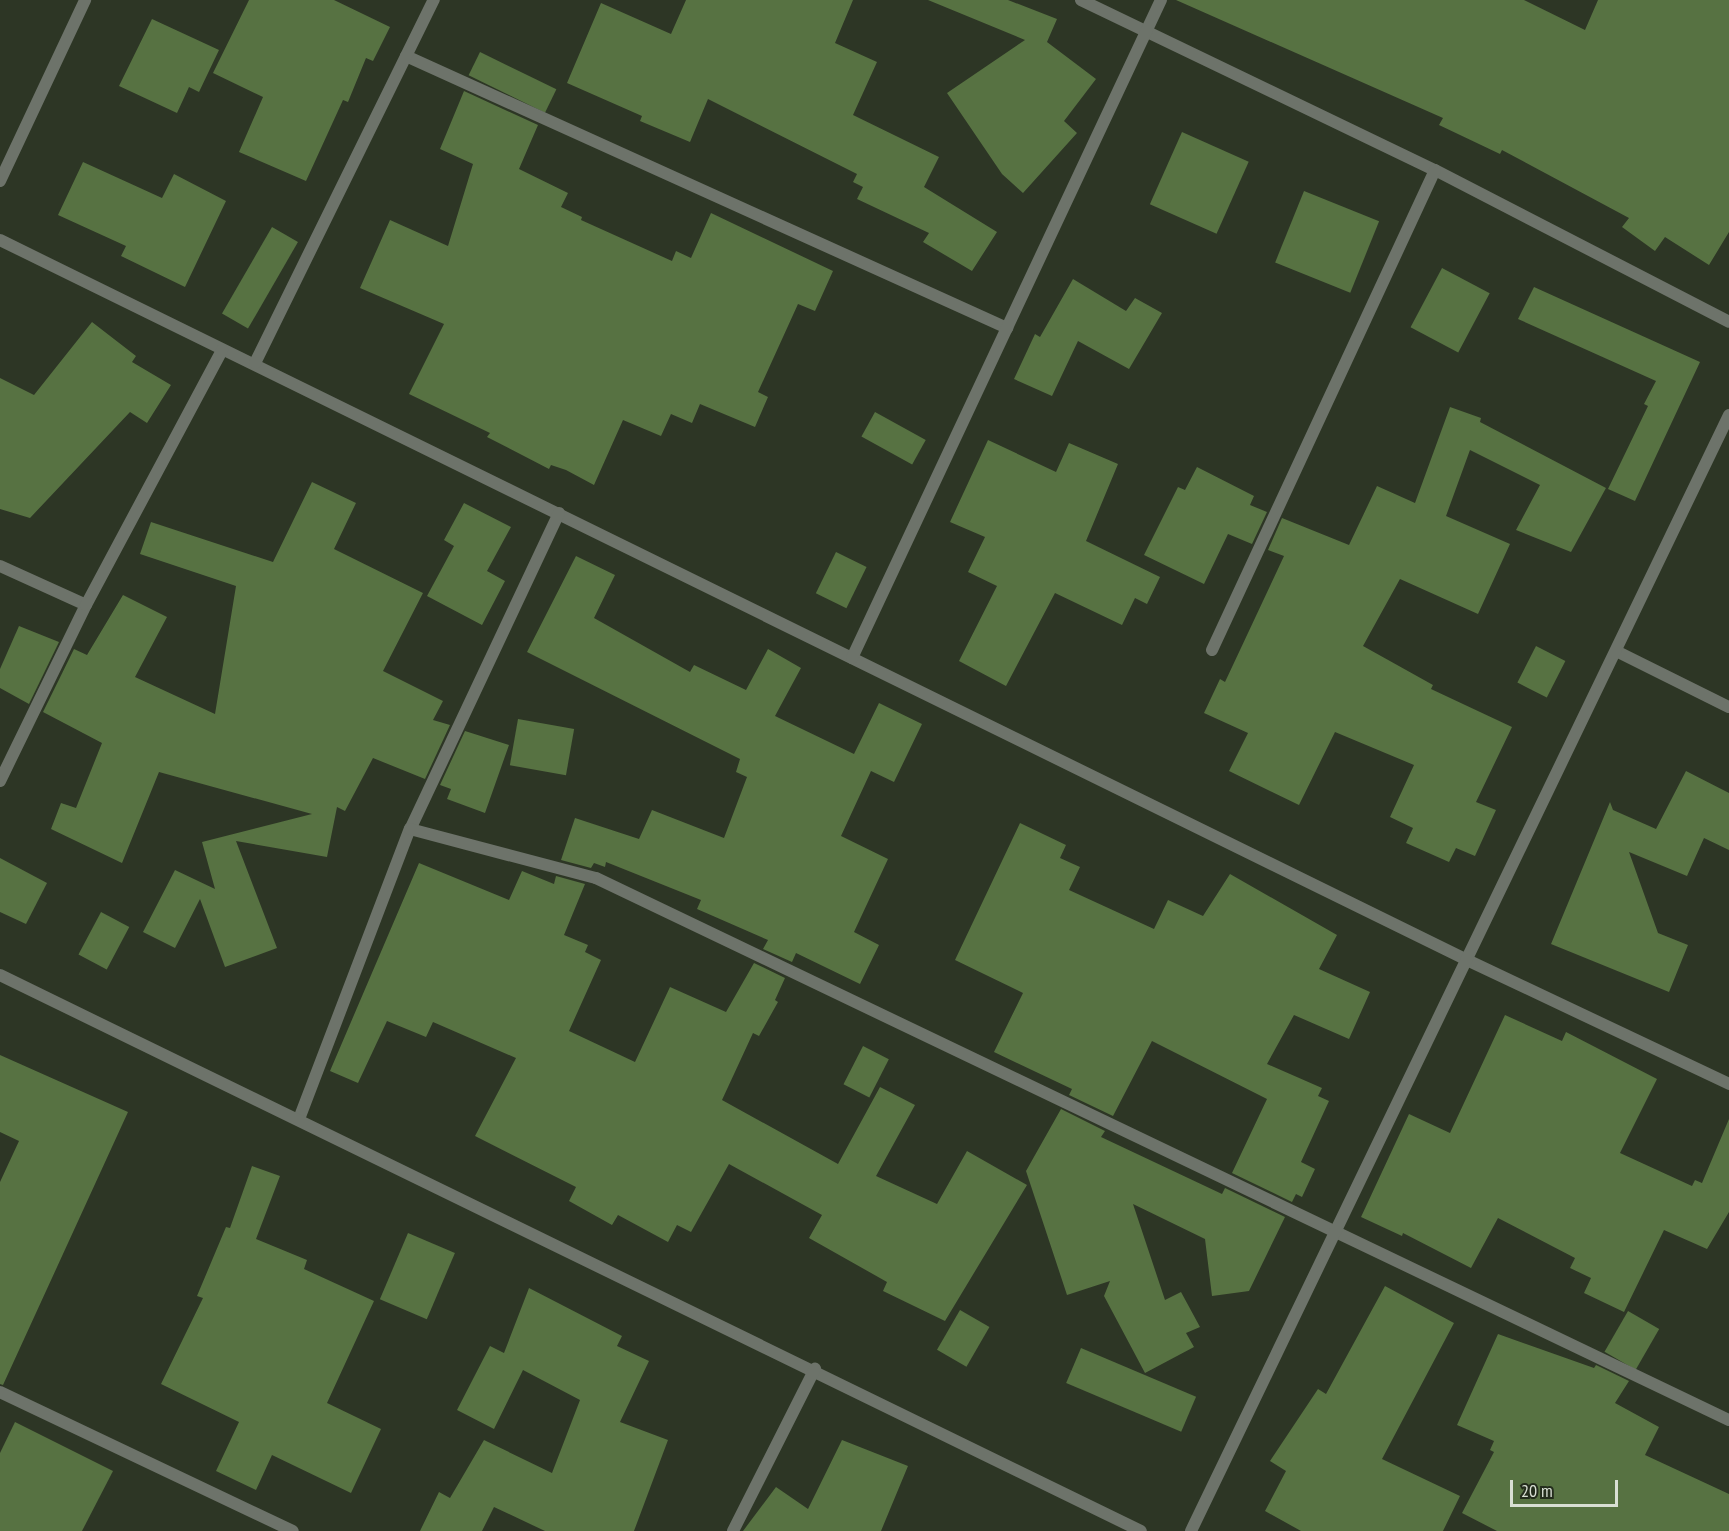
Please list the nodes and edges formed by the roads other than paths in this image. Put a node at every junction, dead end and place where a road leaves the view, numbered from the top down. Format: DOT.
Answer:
graph roads {
  1 [pos="85,0"];
  2 [pos="434,0"];
  3 [pos="1081,0"];
  4 [pos="1161,0"];
  5 [pos="1146,31"];
  6 [pos="406,56"];
  7 [pos="1435,170"];
  8 [pos="0,181"];
  9 [pos="0,240"];
  10 [pos="1729,322"];
  11 [pos="1007,328"];
  12 [pos="222,350"];
  13 [pos="255,363"];
  14 [pos="1729,415"];
  15 [pos="559,513"];
  16 [pos="0,566"];
  17 [pos="86,605"];
  18 [pos="1212,650"];
  19 [pos="1616,651"];
  20 [pos="852,658"];
  21 [pos="1729,707"];
  22 [pos="0,781"];
  23 [pos="410,829"];
  24 [pos="1467,960"];
  25 [pos="0,975"];
  26 [pos="1729,1084"];
  27 [pos="299,1119"];
  28 [pos="1335,1234"];
  29 [pos="815,1369"];
  30 [pos="0,1392"];
  31 [pos="1729,1420"];
  32 [pos="293,1531"];
  33 [pos="733,1531"];
  34 [pos="1141,1531"];
  35 [pos="1191,1531"];
  1 -- 8 [label="street"];
  2 -- 6 [label="street"];
  3 -- 5 [label="street"];
  4 -- 5 [label="street"];
  5 -- 7 [label="street"];
  5 -- 11 [label="street"];
  6 -- 11 [label="street"];
  6 -- 13 [label="street"];
  7 -- 10 [label="street"];
  7 -- 18 [label="street"];
  9 -- 12 [label="street"];
  11 -- 20 [label="street"];
  12 -- 13 [label="street"];
  12 -- 17 [label="street"];
  13 -- 15 [label="street"];
  14 -- 19 [label="street"];
  15 -- 20 [label="street"];
  15 -- 23 [label="street"];
  16 -- 17 [label="street"];
  17 -- 22 [label="street"];
  19 -- 21 [label="street"];
  19 -- 24 [label="street"];
  20 -- 24 [label="street"];
  23 -- 27 [label="street"];
  23 -- 28 [label="street"];
  24 -- 26 [label="street"];
  24 -- 28 [label="street"];
  25 -- 27 [label="street"];
  27 -- 29 [label="street"];
  28 -- 31 [label="street"];
  28 -- 35 [label="street"];
  29 -- 33 [label="street"];
  29 -- 34 [label="street"];
  30 -- 32 [label="street"];
}
